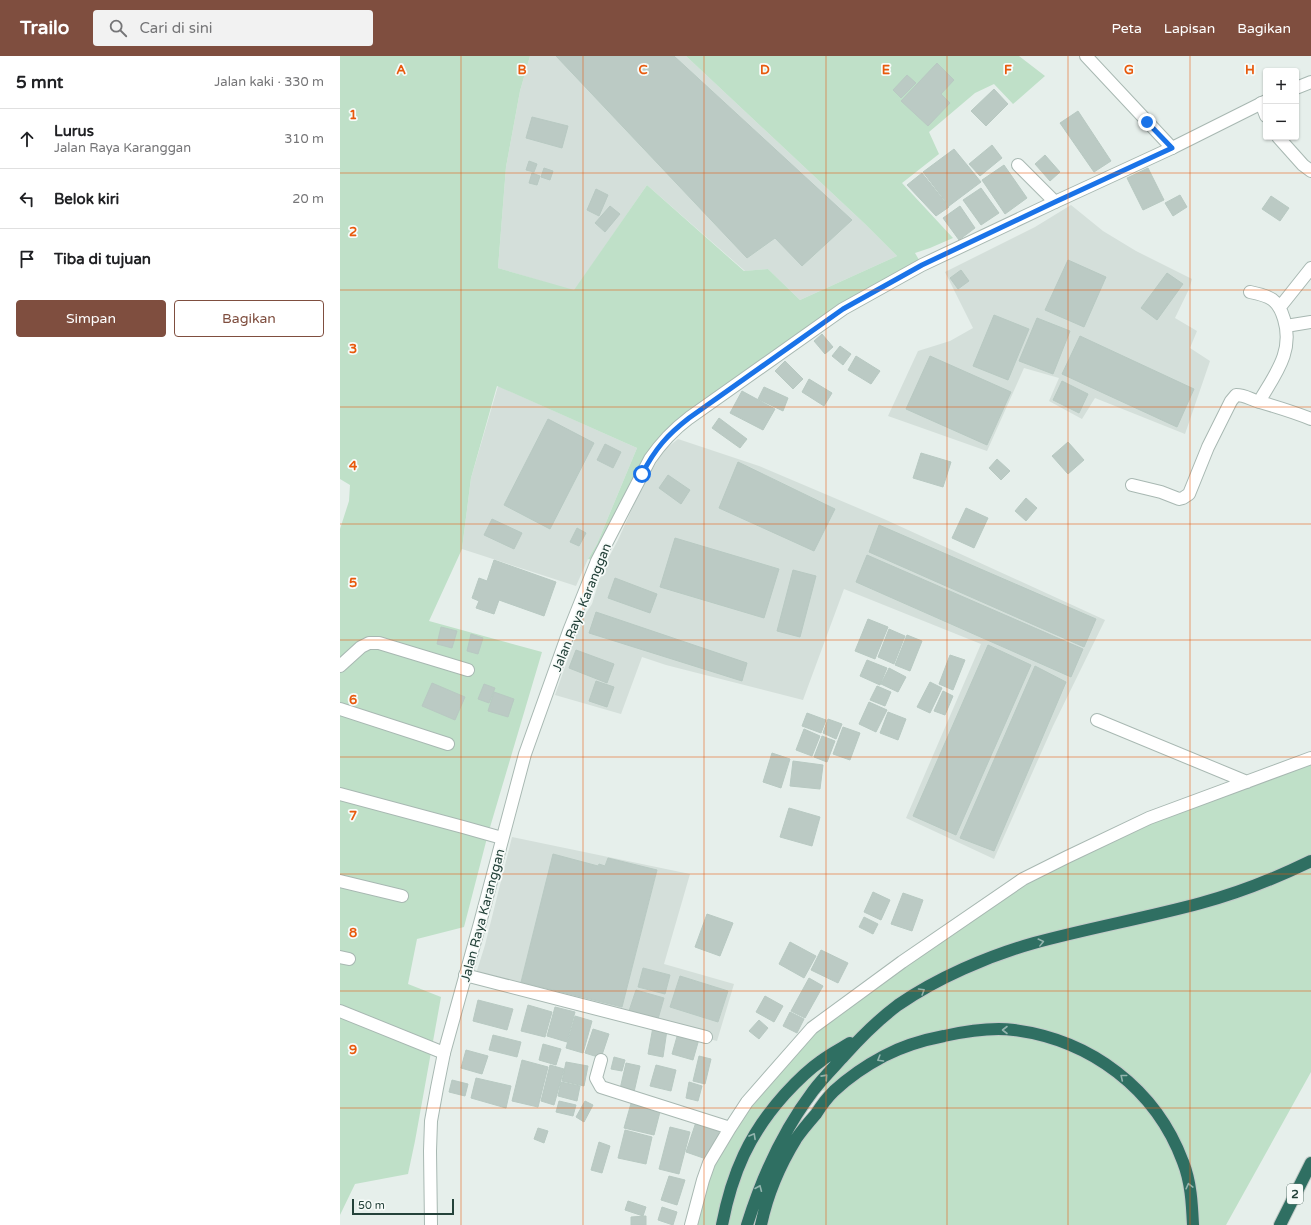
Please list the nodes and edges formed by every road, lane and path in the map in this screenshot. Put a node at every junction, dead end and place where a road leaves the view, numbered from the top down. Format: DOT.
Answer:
graph roads {
  1 [pos="1086,56"];
  2 [pos="1311,82"];
  3 [pos="1299,87"];
  4 [pos="1263,102"];
  5 [pos="1281,140"];
  6 [pos="1172,148"];
  7 [pos="1018,165"];
  8 [pos="1311,171"];
  9 [pos="1055,202"];
  10 [pos="1311,268"];
  11 [pos="1250,292"];
  12 [pos="1280,307"];
  13 [pos="1311,322"];
  14 [pos="1286,326"];
  15 [pos="1259,402"];
  16 [pos="1311,419"];
  17 [pos="1132,485"];
  18 [pos="340,666"];
  19 [pos="468,670"];
  20 [pos="340,709"];
  21 [pos="1097,720"];
  22 [pos="448,744"];
  23 [pos="1311,758"];
  24 [pos="1247,782"];
  25 [pos="340,794"];
  26 [pos="502,838"];
  27 [pos="1311,861"];
  28 [pos="340,881"];
  29 [pos="402,896"];
  30 [pos="465,975"];
  31 [pos="340,1011"];
  32 [pos="706,1036"];
  33 [pos="862,1036"];
  34 [pos="444,1053"];
  35 [pos="600,1060"];
  36 [pos="730,1128"];
  37 [pos="1311,1163"];
  38 [pos="431,1225"];
  39 [pos="691,1225"];
  40 [pos="722,1225"];
  41 [pos="747,1225"];
  42 [pos="760,1225"];
  43 [pos="1193,1225"];
  44 [pos="1280,1225"];
  1 -- 6 [label="street"];
  2 -- 3 [label="street"];
  4 -- 6 [label="street, Jalan Raya Karanggan"];
  5 -- 8 [label="street"];
  6 -- 9 [label="street, Jalan Raya Karanggan"];
  7 -- 9 [label="street"];
  9 -- 26 [label="street, Jalan Raya Karanggan"];
  10 -- 12 [label="street"];
  11 -- 12 [label="street"];
  12 -- 14 [label="street"];
  13 -- 14 [label="street"];
  14 -- 15 [label="street"];
  15 -- 16 [label="street"];
  15 -- 17 [label="street"];
  18 -- 19 [label="street"];
  20 -- 22 [label="street"];
  21 -- 24 [label="street"];
  23 -- 24 [label="street"];
  24 -- 36 [label="street"];
  25 -- 26 [label="street"];
  26 -- 30 [label="street, Jalan Raya Karanggan"];
  33 -- 27 [label="highway, one-way"];
  28 -- 29 [label="street"];
  30 -- 32 [label="street"];
  30 -- 34 [label="street, Jalan Raya Karanggan"];
  31 -- 34 [label="street"];
  40 -- 33 [label="highway, one-way"];
  41 -- 33 [label="highway, one-way"];
  34 -- 38 [label="street, Jalan Raya Karanggan"];
  35 -- 36 [label="street"];
  36 -- 39 [label="street"];
  37 -- 44 [label="highway, 2"];
  43 -- 42 [label="highway, one-way"];
}
